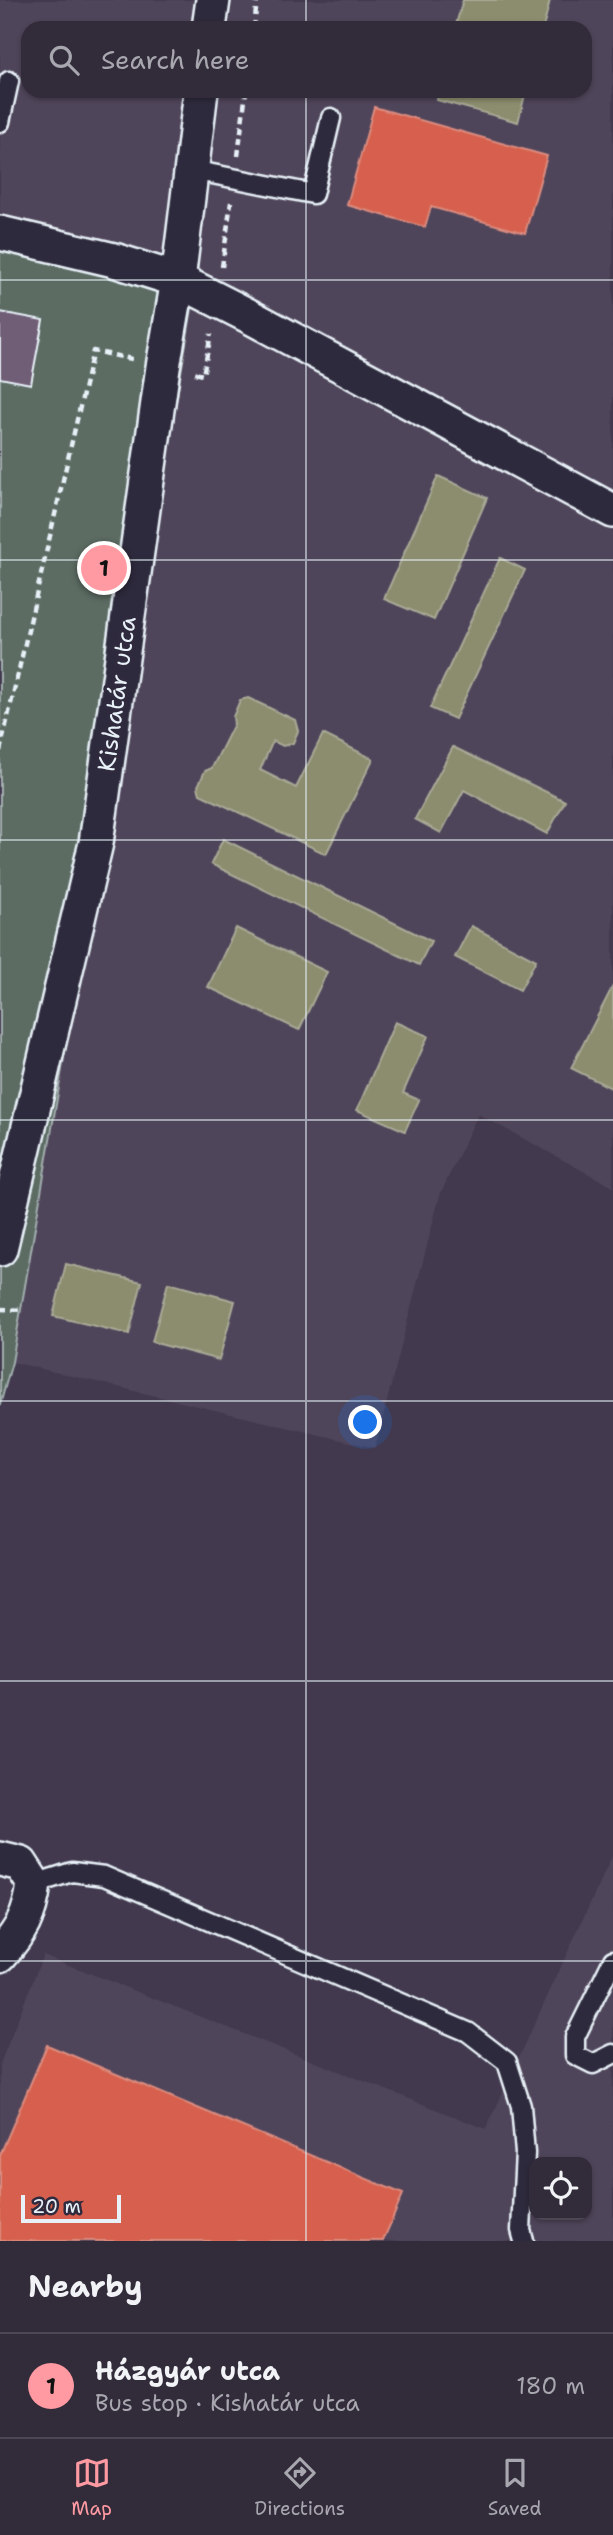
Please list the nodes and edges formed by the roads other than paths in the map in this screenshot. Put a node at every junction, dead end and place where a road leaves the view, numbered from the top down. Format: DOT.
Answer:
graph roads {
  1 [pos="212,0"];
  2 [pos="210,21"];
  3 [pos="9,81"];
  4 [pos="200,98"];
  5 [pos="331,118"];
  6 [pos="0,122"];
  7 [pos="192,170"];
  8 [pos="0,233"];
  9 [pos="178,280"];
  10 [pos="613,511"];
  11 [pos="0,1249"];
  12 [pos="0,1859"];
  13 [pos="34,1884"];
  14 [pos="0,1955"];
  15 [pos="613,1960"];
  16 [pos="613,2054"];
  17 [pos="524,2241"];
  1 -- 2 [label="street"];
  3 -- 6 [label="lane"];
  4 -- 7 [label="street, Kishatár utca"];
  5 -- 7 [label="lane"];
  7 -- 9 [label="street, Kishatár utca"];
  8 -- 9 [label="street"];
  9 -- 10 [label="street"];
  9 -- 11 [label="street, Kishatár utca"];
  12 -- 13 [label="street"];
  13 -- 14 [label="street"];
  13 -- 17 [label="lane"];
  15 -- 16 [label="lane"];
}
